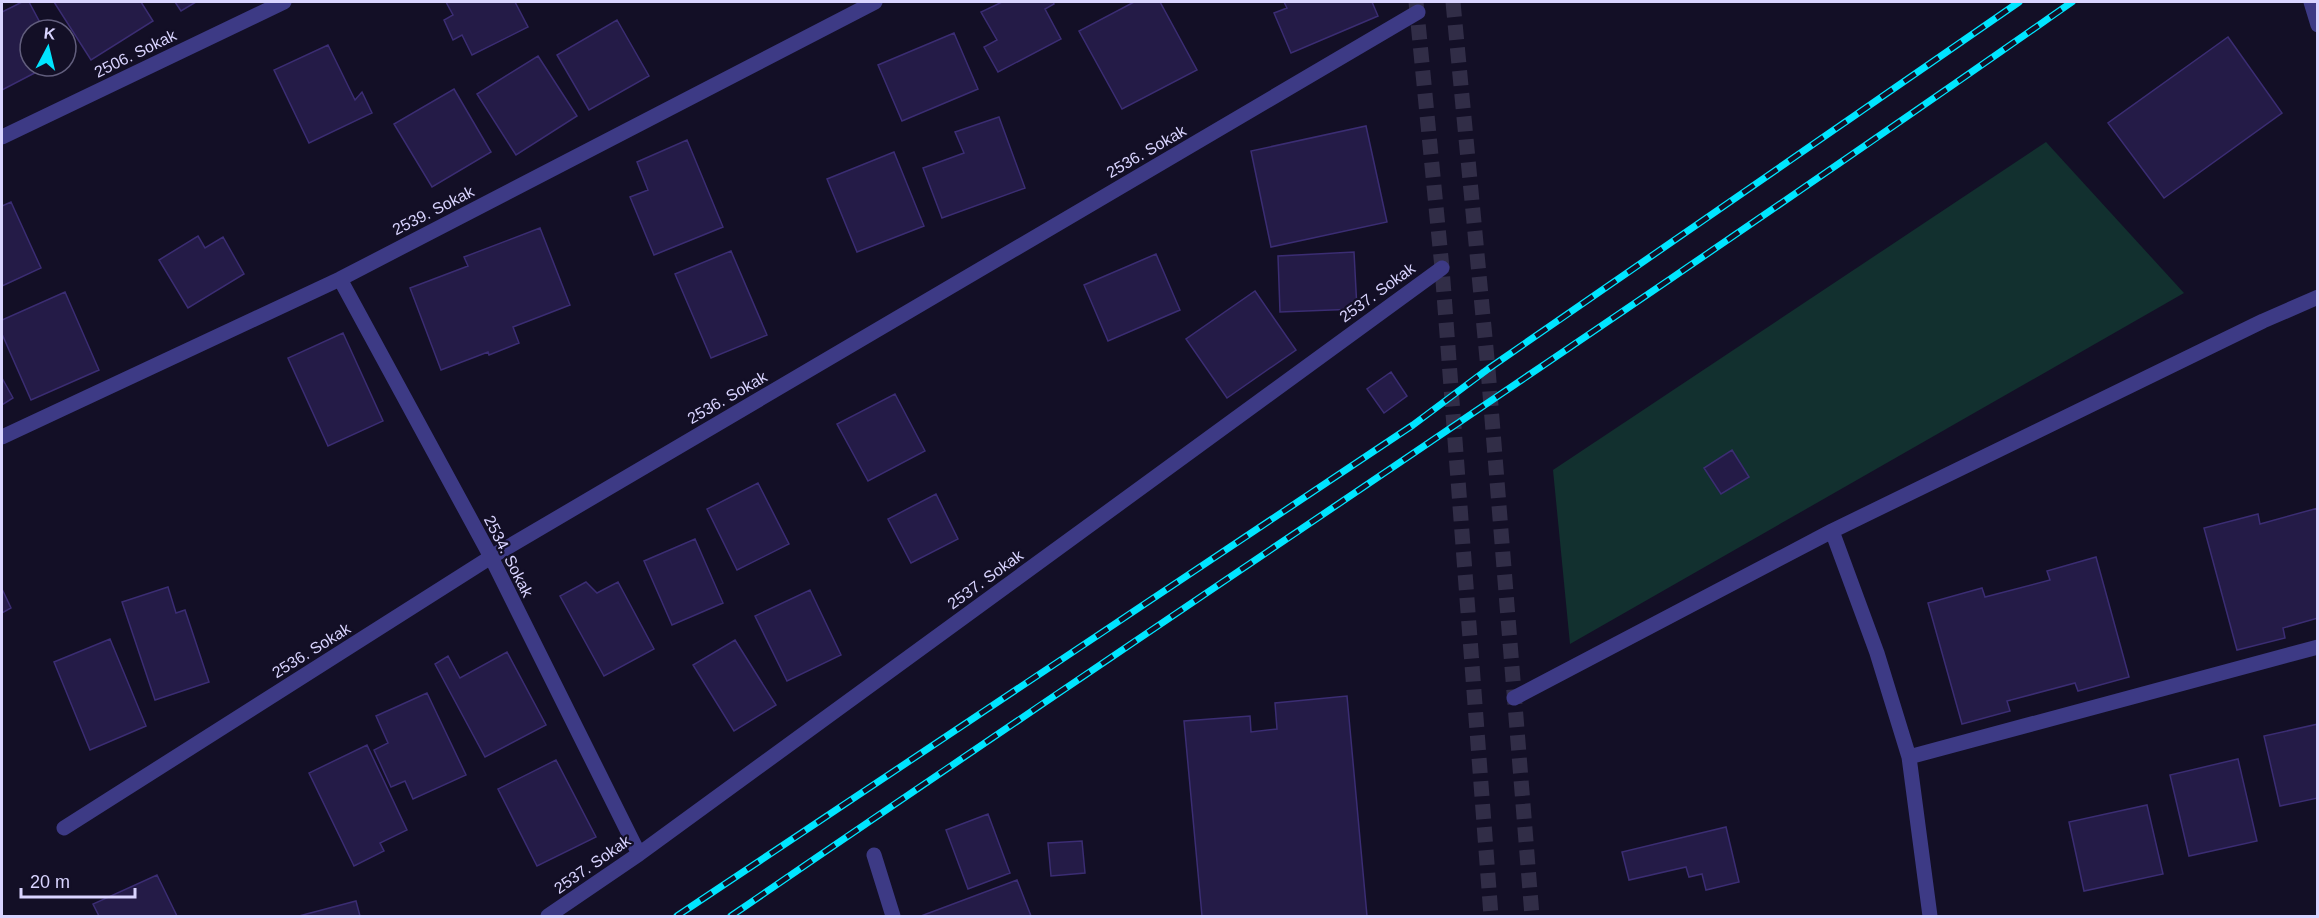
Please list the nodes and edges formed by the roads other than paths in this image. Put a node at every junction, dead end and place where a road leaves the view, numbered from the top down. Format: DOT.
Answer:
graph roads {
  1 [pos="284,2"];
  2 [pos="875,2"];
  3 [pos="2311,2"];
  4 [pos="1418,12"];
  5 [pos="2318,25"];
  6 [pos="2,137"];
  7 [pos="1442,267"];
  8 [pos="340,279"];
  9 [pos="2318,297"];
  10 [pos="2,437"];
  11 [pos="1832,531"];
  12 [pos="491,557"];
  13 [pos="2318,647"];
  14 [pos="1514,698"];
  15 [pos="1909,758"];
  16 [pos="64,828"];
  17 [pos="639,854"];
  18 [pos="874,855"];
  19 [pos="548,916"];
  20 [pos="893,916"];
  21 [pos="1930,916"];
  1 -- 6 [label="street, 2506. Sokak"];
  2 -- 8 [label="street, 2539. Sokak"];
  3 -- 5 [label="street"];
  4 -- 12 [label="street, 2536. Sokak"];
  7 -- 17 [label="street, 2537. Sokak"];
  8 -- 10 [label="street, 2539. Sokak"];
  8 -- 12 [label="street, 2534. Sokak"];
  9 -- 11 [label="street"];
  11 -- 14 [label="street"];
  11 -- 15 [label="street"];
  12 -- 16 [label="street, 2536. Sokak"];
  12 -- 17 [label="street, 2534. Sokak"];
  13 -- 15 [label="street"];
  15 -- 21 [label="street"];
  17 -- 19 [label="street, 2537. Sokak"];
  18 -- 20 [label="street"];
}
